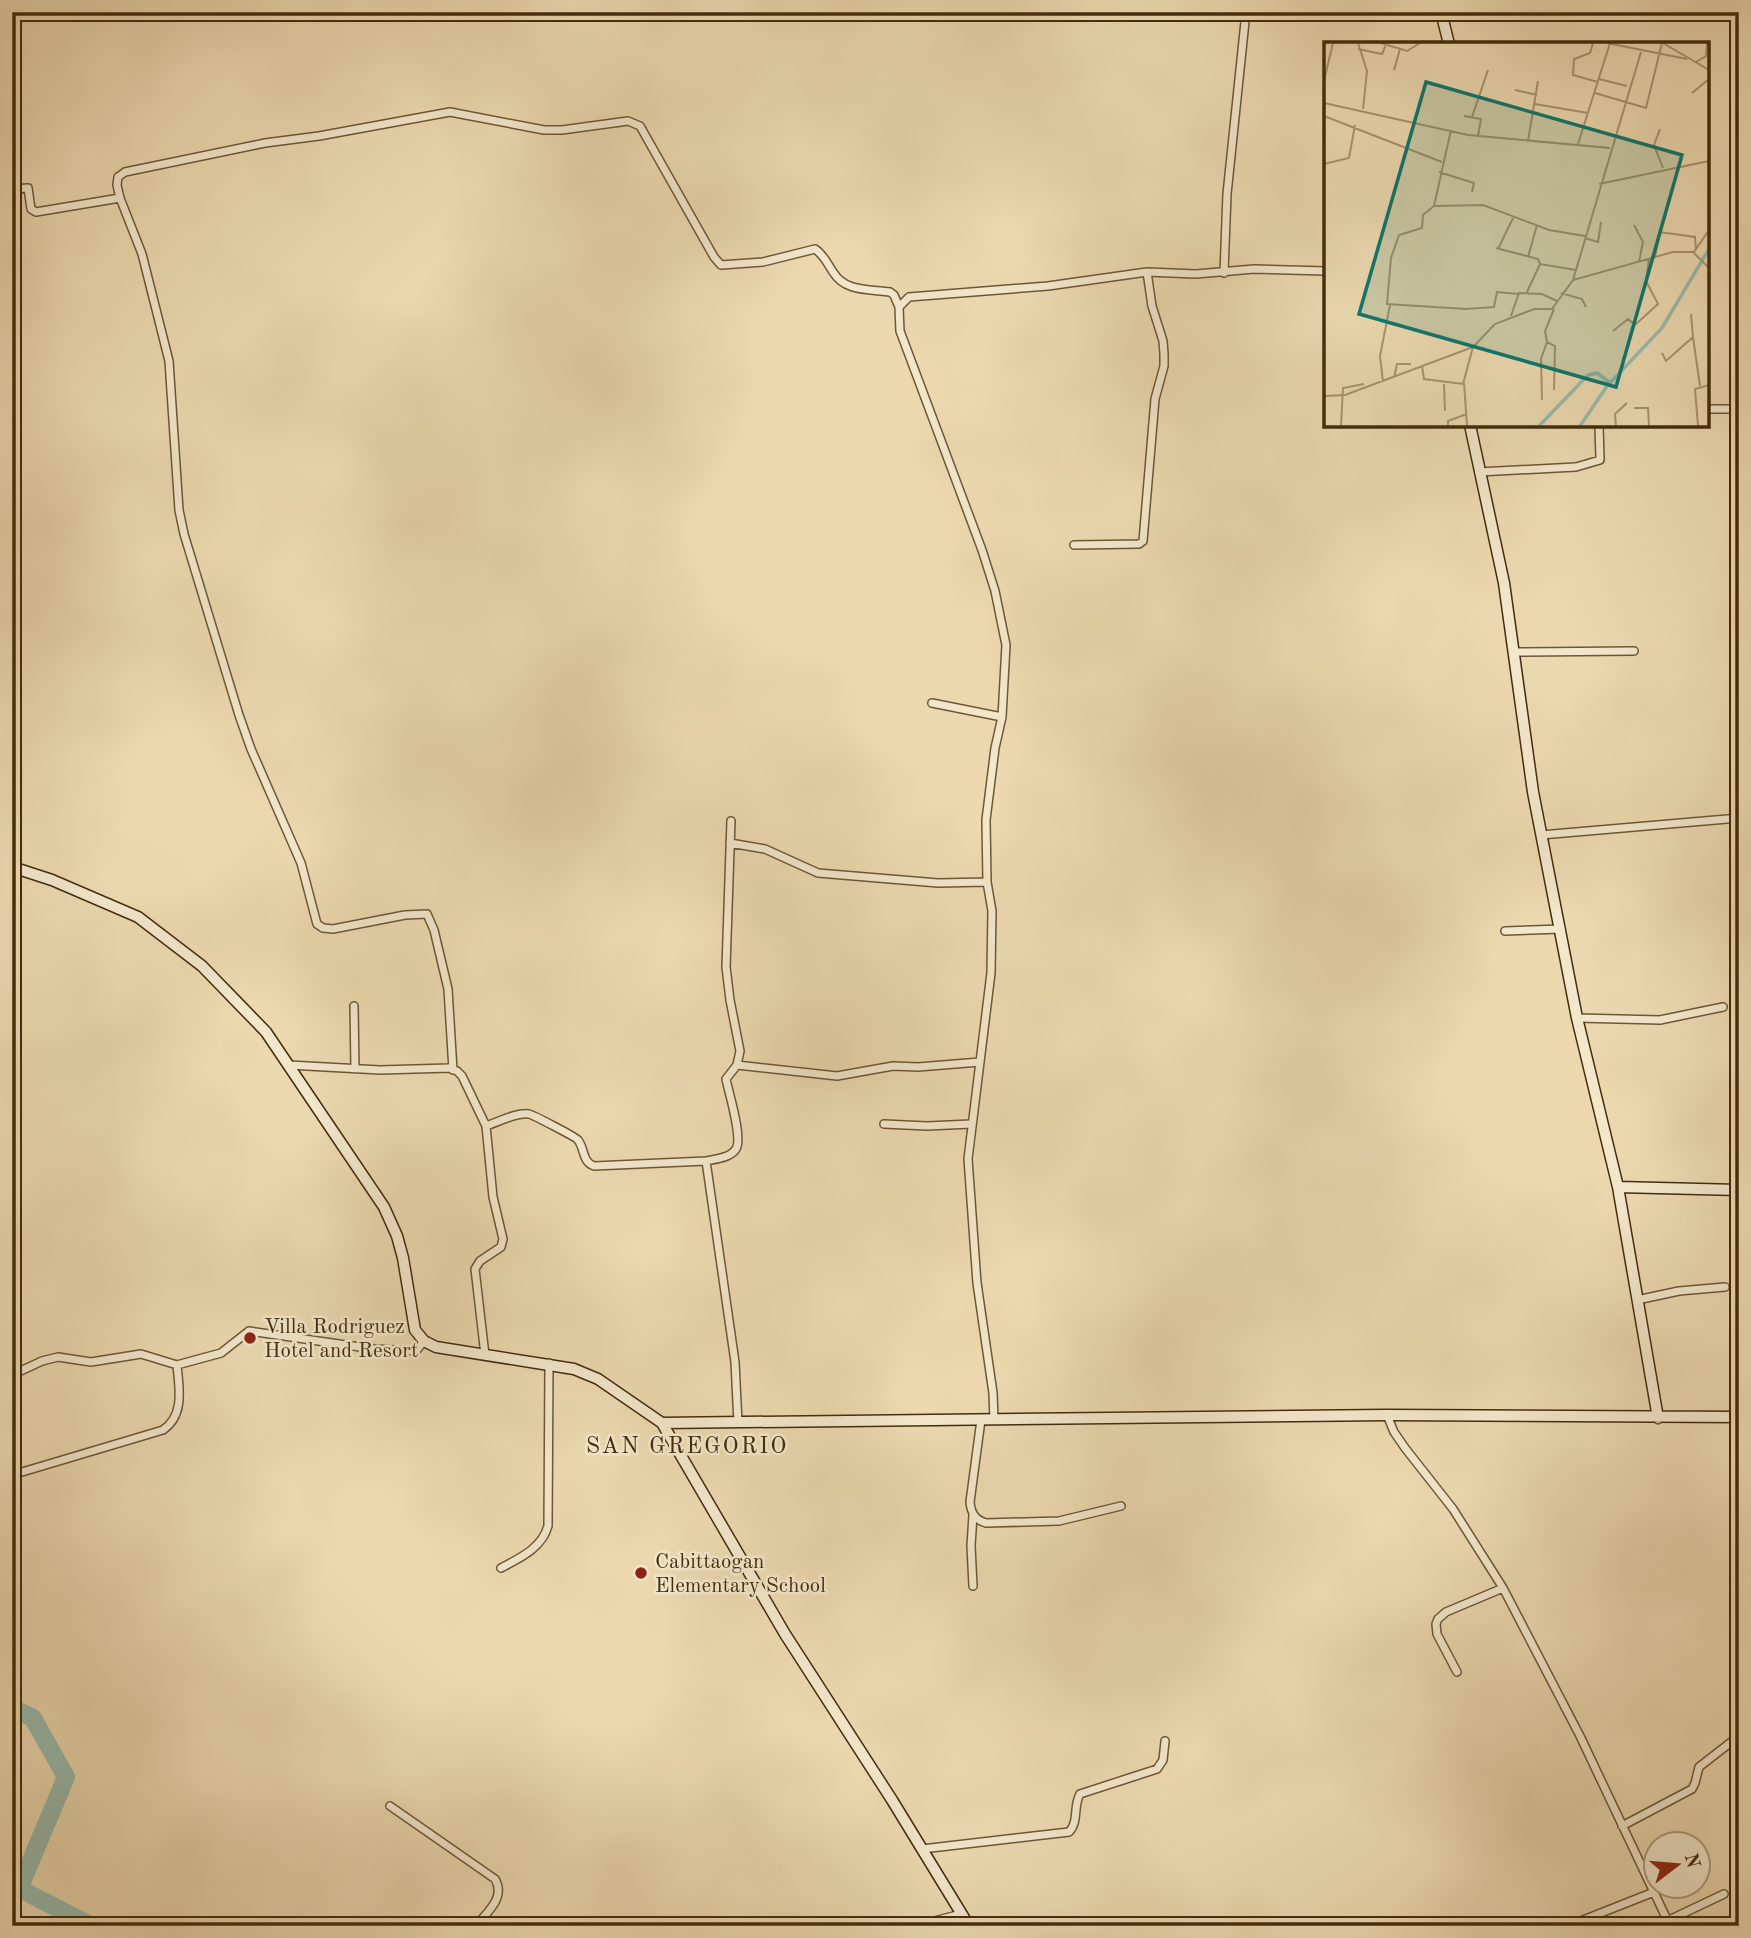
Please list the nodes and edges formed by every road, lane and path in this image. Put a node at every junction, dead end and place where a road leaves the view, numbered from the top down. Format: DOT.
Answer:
graph roads {
  1 [pos="1246,12"];
  2 [pos="1441,12"];
  3 [pos="1448,42"];
  4 [pos="12,189"];
  5 [pos="120,198"];
  6 [pos="1324,271"];
  7 [pos="1147,272"];
  8 [pos="1224,273"];
  9 [pos="899,307"];
  10 [pos="1709,409"];
  11 [pos="1739,409"];
  12 [pos="1470,427"];
  13 [pos="1599,427"];
  14 [pos="1479,472"];
  15 [pos="1074,545"];
  16 [pos="1634,651"];
  17 [pos="1515,652"];
  18 [pos="932,703"];
  19 [pos="1002,717"];
  20 [pos="1739,818"];
  21 [pos="731,821"];
  22 [pos="1541,835"];
  23 [pos="730,843"];
  24 [pos="12,867"];
  25 [pos="987,882"];
  26 [pos="1561,929"];
  27 [pos="1505,931"];
  28 [pos="354,1006"];
  29 [pos="1723,1007"];
  30 [pos="1577,1018"];
  31 [pos="980,1062"];
  32 [pos="289,1065"];
  33 [pos="737,1065"];
  34 [pos="355,1069"];
  35 [pos="453,1070"];
  36 [pos="884,1124"];
  37 [pos="971,1124"];
  38 [pos="486,1126"];
  39 [pos="706,1161"];
  40 [pos="1618,1186"];
  41 [pos="1739,1191"];
  42 [pos="1724,1287"];
  43 [pos="1637,1300"];
  44 [pos="424,1341"];
  45 [pos="485,1355"];
  46 [pos="550,1363"];
  47 [pos="177,1365"];
  48 [pos="12,1375"];
  49 [pos="1387,1415"];
  50 [pos="1658,1418"];
  51 [pos="1739,1418"];
  52 [pos="981,1420"];
  53 [pos="994,1420"];
  54 [pos="662,1423"];
  55 [pos="738,1423"];
  56 [pos="12,1475"];
  57 [pos="1121,1506"];
  58 [pos="973,1515"];
  59 [pos="501,1568"];
  60 [pos="973,1586"];
  61 [pos="1503,1588"];
  62 [pos="1457,1672"];
  63 [pos="1739,1736"];
  64 [pos="1165,1741"];
  65 [pos="390,1806"];
  66 [pos="1622,1826"];
  67 [pos="922,1849"];
  68 [pos="1642,1867"];
  69 [pos="1724,1894"];
  70 [pos="1642,1897"];
  71 [pos="1657,1899"];
  72 [pos="961,1914"];
  73 [pos="1669,1923"];
  74 [pos="476,1926"];
  75 [pos="865,1926"];
  76 [pos="968,1926"];
  77 [pos="1144,1926"];
  78 [pos="1156,1926"];
  79 [pos="1568,1926"];
  1 -- 8 [label="street"];
  2 -- 3 [label="street"];
  4 -- 5 [label="street"];
  5 -- 9 [label="street"];
  5 -- 35 [label="street"];
  6 -- 8 [label="street"];
  7 -- 8 [label="street"];
  7 -- 9 [label="street"];
  7 -- 15 [label="street"];
  9 -- 19 [label="street"];
  10 -- 11 [label="street"];
  12 -- 14 [label="street"];
  13 -- 14 [label="street"];
  14 -- 17 [label="street"];
  16 -- 17 [label="street"];
  17 -- 22 [label="street"];
  18 -- 19 [label="street"];
  19 -- 25 [label="street"];
  20 -- 22 [label="street"];
  21 -- 23 [label="street"];
  22 -- 26 [label="street"];
  23 -- 25 [label="street"];
  23 -- 33 [label="street"];
  24 -- 32 [label="street"];
  25 -- 31 [label="street"];
  26 -- 27 [label="street"];
  26 -- 30 [label="street"];
  28 -- 34 [label="street"];
  29 -- 30 [label="street"];
  30 -- 40 [label="street"];
  31 -- 33 [label="street"];
  31 -- 37 [label="street"];
  32 -- 34 [label="street"];
  32 -- 44 [label="street"];
  33 -- 39 [label="street"];
  34 -- 35 [label="street"];
  35 -- 38 [label="street"];
  36 -- 37 [label="street"];
  37 -- 53 [label="street"];
  38 -- 39 [label="street"];
  38 -- 45 [label="street"];
  39 -- 55 [label="street"];
  40 -- 41 [label="street"];
  40 -- 43 [label="street"];
  42 -- 43 [label="street"];
  43 -- 50 [label="street"];
  44 -- 45 [label="street"];
  44 -- 47 [label="street"];
  45 -- 46 [label="street"];
  46 -- 54 [label="street"];
  46 -- 59 [label="street"];
  47 -- 48 [label="street"];
  47 -- 56 [label="street"];
  49 -- 50 [label="street"];
  49 -- 53 [label="street"];
  49 -- 61 [label="street"];
  50 -- 51 [label="street"];
  52 -- 53 [label="street"];
  52 -- 55 [label="street"];
  52 -- 58 [label="street"];
  54 -- 55 [label="street"];
  54 -- 67 [label="street"];
  57 -- 58 [label="street"];
  58 -- 60 [label="street"];
  61 -- 62 [label="street"];
  61 -- 66 [label="street"];
  63 -- 66 [label="street"];
  64 -- 67 [label="street"];
  65 -- 74 [label="street"];
  66 -- 68 [label="street"];
  67 -- 72 [label="street"];
  69 -- 73 [label="street"];
  70 -- 79 [label="street"];
  71 -- 73 [label="street"];
  72 -- 75 [label="street"];
  72 -- 76 [label="street"];
  77 -- 78 [label="street"];
}
